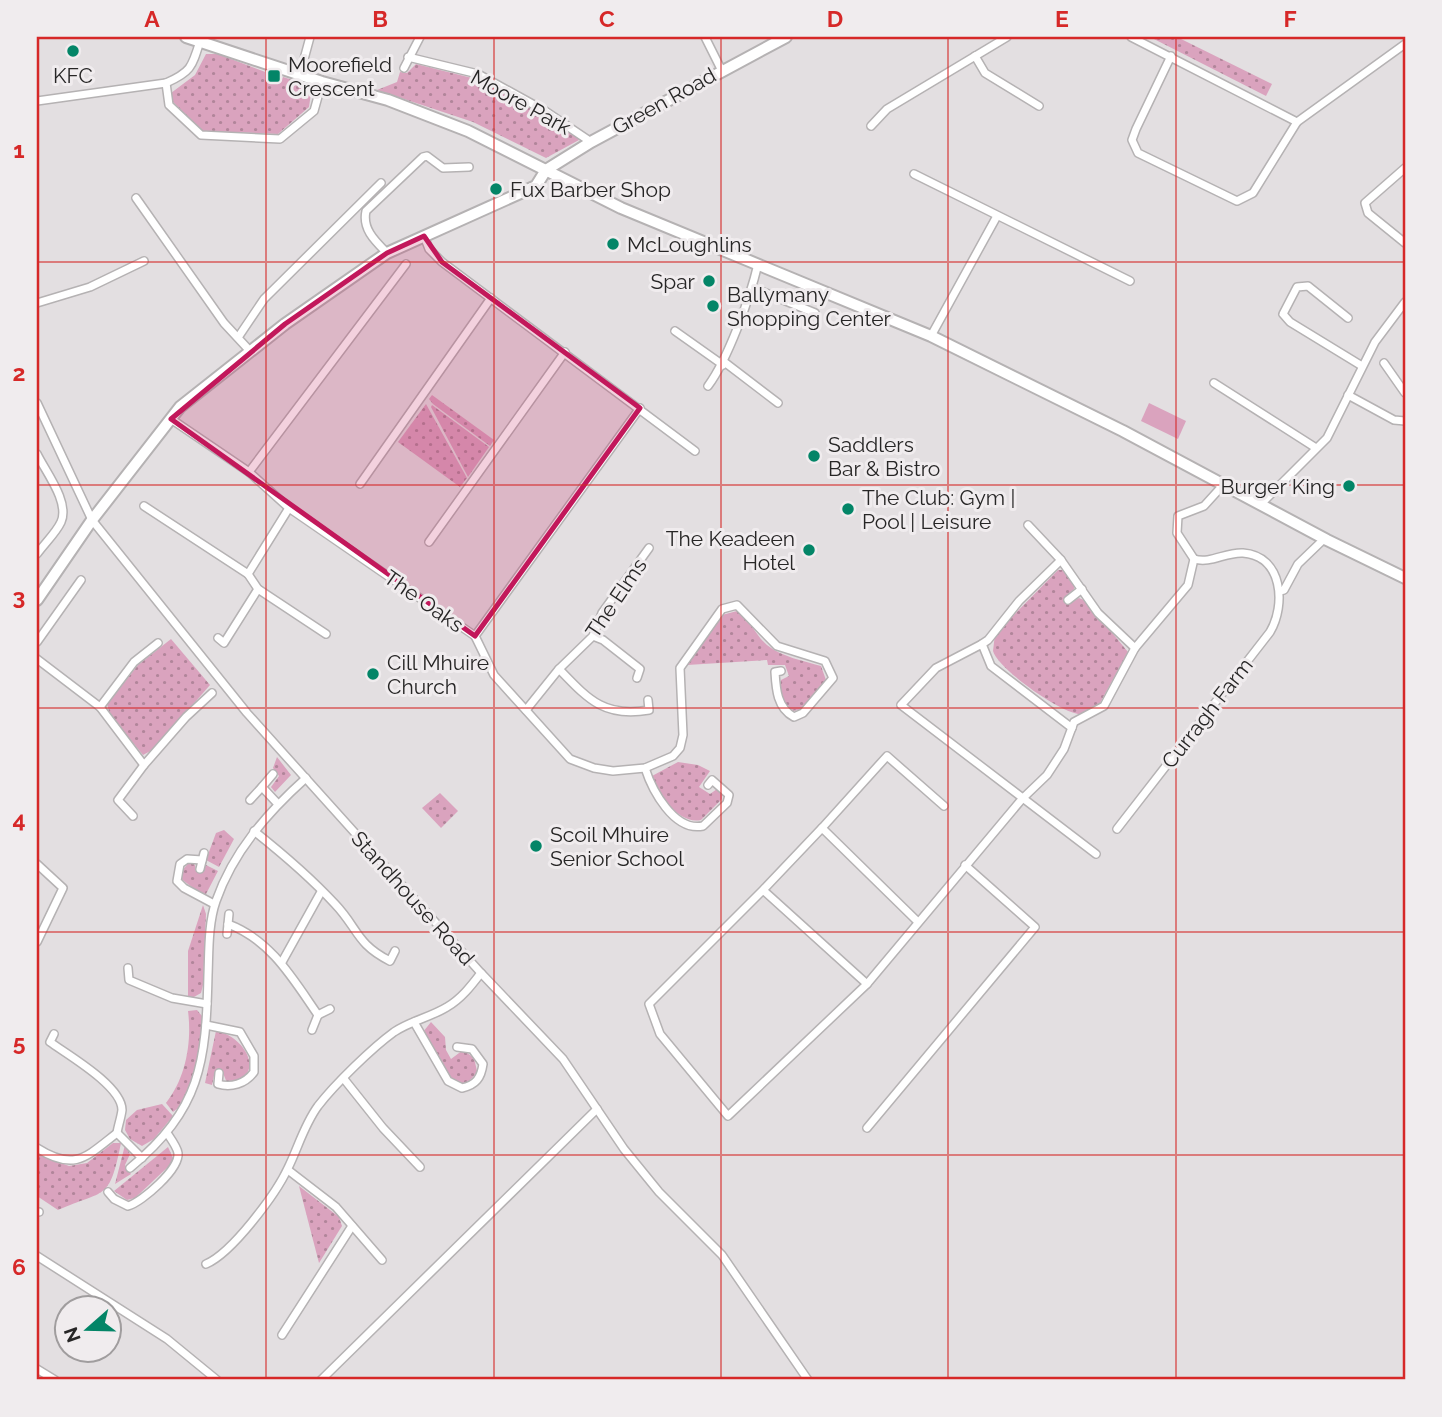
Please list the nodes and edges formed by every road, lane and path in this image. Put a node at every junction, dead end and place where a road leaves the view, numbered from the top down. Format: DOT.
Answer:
graph roads {
  1 [pos="186,37"];
  2 [pos="310,37"];
  3 [pos="420,37"];
  4 [pos="705,37"];
  5 [pos="786,37"];
  6 [pos="1007,37"];
  7 [pos="1131,37"];
  8 [pos="200,41"];
  9 [pos="1405,44"];
  10 [pos="975,56"];
  11 [pos="1171,56"];
  12 [pos="408,57"];
  13 [pos="404,68"];
  14 [pos="722,69"];
  15 [pos="300,74"];
  16 [pos="323,82"];
  17 [pos="166,83"];
  18 [pos="37,102"];
  19 [pos="1040,106"];
  20 [pos="1297,122"];
  21 [pos="872,126"];
  22 [pos="591,142"];
  23 [pos="469,167"];
  24 [pos="1405,168"];
  25 [pos="546,170"];
  26 [pos="915,174"];
  27 [pos="381,183"];
  28 [pos="136,198"];
  29 [pos="997,216"];
  30 [pos="424,236"];
  31 [pos="1405,243"];
  32 [pos="387,253"];
  33 [pos="144,261"];
  34 [pos="406,264"];
  35 [pos="758,264"];
  36 [pos="1130,281"];
  37 [pos="754,288"];
  38 [pos="491,298"];
  39 [pos="1405,302"];
  40 [pos="37,303"];
  41 [pos="815,313"];
  42 [pos="1348,318"];
  43 [pos="675,331"];
  44 [pos="239,336"];
  45 [pos="931,336"];
  46 [pos="250,351"];
  47 [pos="565,352"];
  48 [pos="723,363"];
  49 [pos="1384,363"];
  50 [pos="1362,366"];
  51 [pos="1214,383"];
  52 [pos="708,386"];
  53 [pos="1405,393"];
  54 [pos="1348,396"];
  55 [pos="37,403"];
  56 [pos="778,403"];
  57 [pos="640,408"];
  58 [pos="41,419"];
  59 [pos="171,419"];
  60 [pos="1405,421"];
  61 [pos="1316,448"];
  62 [pos="695,451"];
  63 [pos="37,454"];
  64 [pos="249,472"];
  65 [pos="360,484"];
  66 [pos="1224,484"];
  67 [pos="1261,504"];
  68 [pos="144,506"];
  69 [pos="289,508"];
  70 [pos="92,520"];
  71 [pos="1028,525"];
  72 [pos="1324,539"];
  73 [pos="429,542"];
  74 [pos="649,548"];
  75 [pos="37,554"];
  76 [pos="1194,559"];
  77 [pos="1061,560"];
  78 [pos="248,574"];
  79 [pos="1405,578"];
  80 [pos="82,580"];
  81 [pos="258,589"];
  82 [pos="1082,589"];
  83 [pos="1280,591"];
  84 [pos="37,600"];
  85 [pos="1068,600"];
  86 [pos="326,634"];
  87 [pos="475,636"];
  88 [pos="593,636"];
  89 [pos="218,638"];
  90 [pos="37,642"];
  91 [pos="158,643"];
  92 [pos="982,644"];
  93 [pos="1135,648"];
  94 [pos="37,659"];
  95 [pos="559,669"];
  96 [pos="780,671"];
  97 [pos="637,678"];
  98 [pos="212,693"];
  99 [pos="648,700"];
  100 [pos="100,707"];
  101 [pos="526,710"];
  102 [pos="1072,728"];
  103 [pos="144,765"];
  104 [pos="645,768"];
  105 [pos="273,774"];
  106 [pos="306,778"];
  107 [pos="708,785"];
  108 [pos="262,787"];
  109 [pos="1022,799"];
  110 [pos="250,800"];
  111 [pos="278,804"];
  112 [pos="944,806"];
  113 [pos="133,816"];
  114 [pos="822,828"];
  115 [pos="1117,829"];
  116 [pos="254,831"];
  117 [pos="1096,854"];
  118 [pos="37,864"];
  119 [pos="965,865"];
  120 [pos="200,869"];
  121 [pos="764,890"];
  122 [pos="321,891"];
  123 [pos="214,904"];
  124 [pos="229,914"];
  125 [pos="917,921"];
  126 [pos="228,924"];
  127 [pos="227,933"];
  128 [pos="37,942"];
  129 [pos="395,951"];
  130 [pos="282,962"];
  131 [pos="128,968"];
  132 [pos="481,973"];
  133 [pos="867,984"];
  134 [pos="207,1004"];
  135 [pos="330,1009"];
  136 [pos="318,1015"];
  137 [pos="414,1022"];
  138 [pos="206,1025"];
  139 [pos="312,1030"];
  140 [pos="54,1034"];
  141 [pos="457,1047"];
  142 [pos="219,1073"];
  143 [pos="344,1079"];
  144 [pos="597,1109"];
  145 [pos="867,1128"];
  146 [pos="117,1133"];
  147 [pos="167,1133"];
  148 [pos="37,1148"];
  149 [pos="142,1158"];
  150 [pos="420,1167"];
  151 [pos="130,1168"];
  152 [pos="288,1170"];
  153 [pos="108,1192"];
  154 [pos="352,1226"];
  155 [pos="37,1256"];
  156 [pos="382,1260"];
  157 [pos="206,1264"];
  158 [pos="282,1335"];
  159 [pos="37,1369"];
  160 [pos="55,1380"];
  161 [pos="217,1380"];
  162 [pos="321,1380"];
  163 [pos="808,1380"];
  1 -- 8 [label="main road"];
  2 -- 15 [label="street"];
  3 -- 12 [label="street"];
  4 -- 14 [label="street"];
  5 -- 14 [label="main road, Green Road"];
  6 -- 10 [label="street"];
  7 -- 11 [label="street"];
  8 -- 15 [label="main road"];
  8 -- 17 [label="street"];
  9 -- 20 [label="street"];
  10 -- 19 [label="street"];
  10 -- 21 [label="street"];
  11 -- 20 [label="street"];
  11 -- 20 [label="street"];
  12 -- 13 [label="street"];
  12 -- 22 [label="street, Moore Park"];
  14 -- 22 [label="main road, Green Road"];
  15 -- 16 [label="main road"];
  16 -- 17 [label="street"];
  16 -- 25 [label="main road"];
  17 -- 18 [label="street"];
  22 -- 25 [label="main road, Green Road"];
  23 -- 32 [label="street"];
  24 -- 31 [label="street"];
  25 -- 30 [label="main road, Green Road"];
  25 -- 35 [label="main road"];
  26 -- 29 [label="street"];
  27 -- 44 [label="street"];
  28 -- 44 [label="street"];
  29 -- 36 [label="street"];
  29 -- 45 [label="street"];
  30 -- 32 [label="main road, Green Road"];
  30 -- 38 [label="street"];
  32 -- 46 [label="main road, Green Road"];
  33 -- 40 [label="street"];
  34 -- 64 [label="street"];
  35 -- 37 [label="street"];
  35 -- 45 [label="main road"];
  37 -- 41 [label="street"];
  37 -- 48 [label="street"];
  38 -- 47 [label="street"];
  38 -- 65 [label="street"];
  39 -- 50 [label="street"];
  42 -- 50 [label="street"];
  43 -- 48 [label="street"];
  44 -- 46 [label="street"];
  45 -- 66 [label="main road"];
  46 -- 59 [label="main road, Green Road"];
  47 -- 57 [label="street"];
  47 -- 73 [label="street"];
  48 -- 52 [label="street"];
  48 -- 56 [label="street"];
  49 -- 53 [label="street"];
  50 -- 54 [label="street"];
  51 -- 61 [label="street"];
  54 -- 60 [label="street"];
  54 -- 61 [label="street"];
  55 -- 58 [label="street, Standhouse Road"];
  57 -- 62 [label="street"];
  57 -- 87 [label="street, The Oaks"];
  58 -- 70 [label="street, Standhouse Road"];
  59 -- 64 [label="street, The Oaks"];
  59 -- 70 [label="main road, Green Road"];
  61 -- 67 [label="street"];
  63 -- 75 [label="street"];
  64 -- 69 [label="street, The Oaks"];
  66 -- 67 [label="main road"];
  66 -- 76 [label="street"];
  67 -- 72 [label="main road"];
  68 -- 78 [label="street"];
  69 -- 78 [label="street"];
  69 -- 87 [label="street, The Oaks"];
  70 -- 84 [label="main road, Green Road"];
  70 -- 106 [label="street, Standhouse Road"];
  71 -- 77 [label="street"];
  72 -- 79 [label="main road"];
  72 -- 83 [label="street, Curragh Farm"];
  74 -- 88 [label="street, The Elms"];
  76 -- 83 [label="street"];
  76 -- 93 [label="street"];
  77 -- 82 [label="street"];
  77 -- 92 [label="street"];
  78 -- 81 [label="street"];
  80 -- 90 [label="street"];
  81 -- 86 [label="street"];
  81 -- 89 [label="street"];
  82 -- 85 [label="street"];
  82 -- 93 [label="street"];
  83 -- 115 [label="street, Curragh Farm"];
  87 -- 101 [label="street"];
  88 -- 95 [label="street, The Elms"];
  88 -- 97 [label="street"];
  91 -- 100 [label="street"];
  92 -- 102 [label="street"];
  92 -- 109 [label="street"];
  93 -- 102 [label="street"];
  94 -- 100 [label="street"];
  95 -- 99 [label="street"];
  95 -- 101 [label="street, The Elms"];
  96 -- 104 [label="street"];
  98 -- 103 [label="street"];
  100 -- 103 [label="street"];
  101 -- 104 [label="street"];
  102 -- 109 [label="street"];
  103 -- 113 [label="street"];
  104 -- 107 [label="street"];
  105 -- 108 [label="street"];
  106 -- 111 [label="street"];
  106 -- 132 [label="street, Standhouse Road"];
  108 -- 110 [label="street"];
  108 -- 111 [label="street"];
  109 -- 117 [label="street"];
  109 -- 119 [label="street"];
  111 -- 116 [label="street"];
  112 -- 114 [label="street"];
  114 -- 121 [label="street"];
  114 -- 125 [label="street"];
  116 -- 122 [label="street"];
  116 -- 123 [label="street"];
  118 -- 128 [label="street"];
  119 -- 125 [label="street"];
  119 -- 145 [label="street"];
  120 -- 123 [label="street"];
  121 -- 133 [label="street"];
  121 -- 133 [label="street"];
  122 -- 129 [label="street"];
  122 -- 130 [label="street"];
  123 -- 134 [label="street"];
  124 -- 126 [label="street"];
  125 -- 133 [label="street"];
  126 -- 127 [label="street"];
  126 -- 130 [label="street"];
  130 -- 136 [label="street"];
  131 -- 134 [label="street"];
  132 -- 137 [label="street"];
  132 -- 144 [label="street, Standhouse Road"];
  134 -- 138 [label="street"];
  135 -- 136 [label="street"];
  136 -- 139 [label="street"];
  137 -- 141 [label="street"];
  137 -- 143 [label="street"];
  138 -- 142 [label="street"];
  138 -- 147 [label="street"];
  140 -- 146 [label="street"];
  143 -- 150 [label="street"];
  143 -- 152 [label="street"];
  144 -- 162 [label="street"];
  144 -- 163 [label="street, Standhouse Road"];
  146 -- 148 [label="street"];
  146 -- 149 [label="street"];
  147 -- 149 [label="street"];
  147 -- 153 [label="street"];
  149 -- 151 [label="street"];
  152 -- 154 [label="street"];
  152 -- 157 [label="street"];
  154 -- 156 [label="street"];
  154 -- 158 [label="street"];
  155 -- 161 [label="street"];
  159 -- 160 [label="street"];
}
